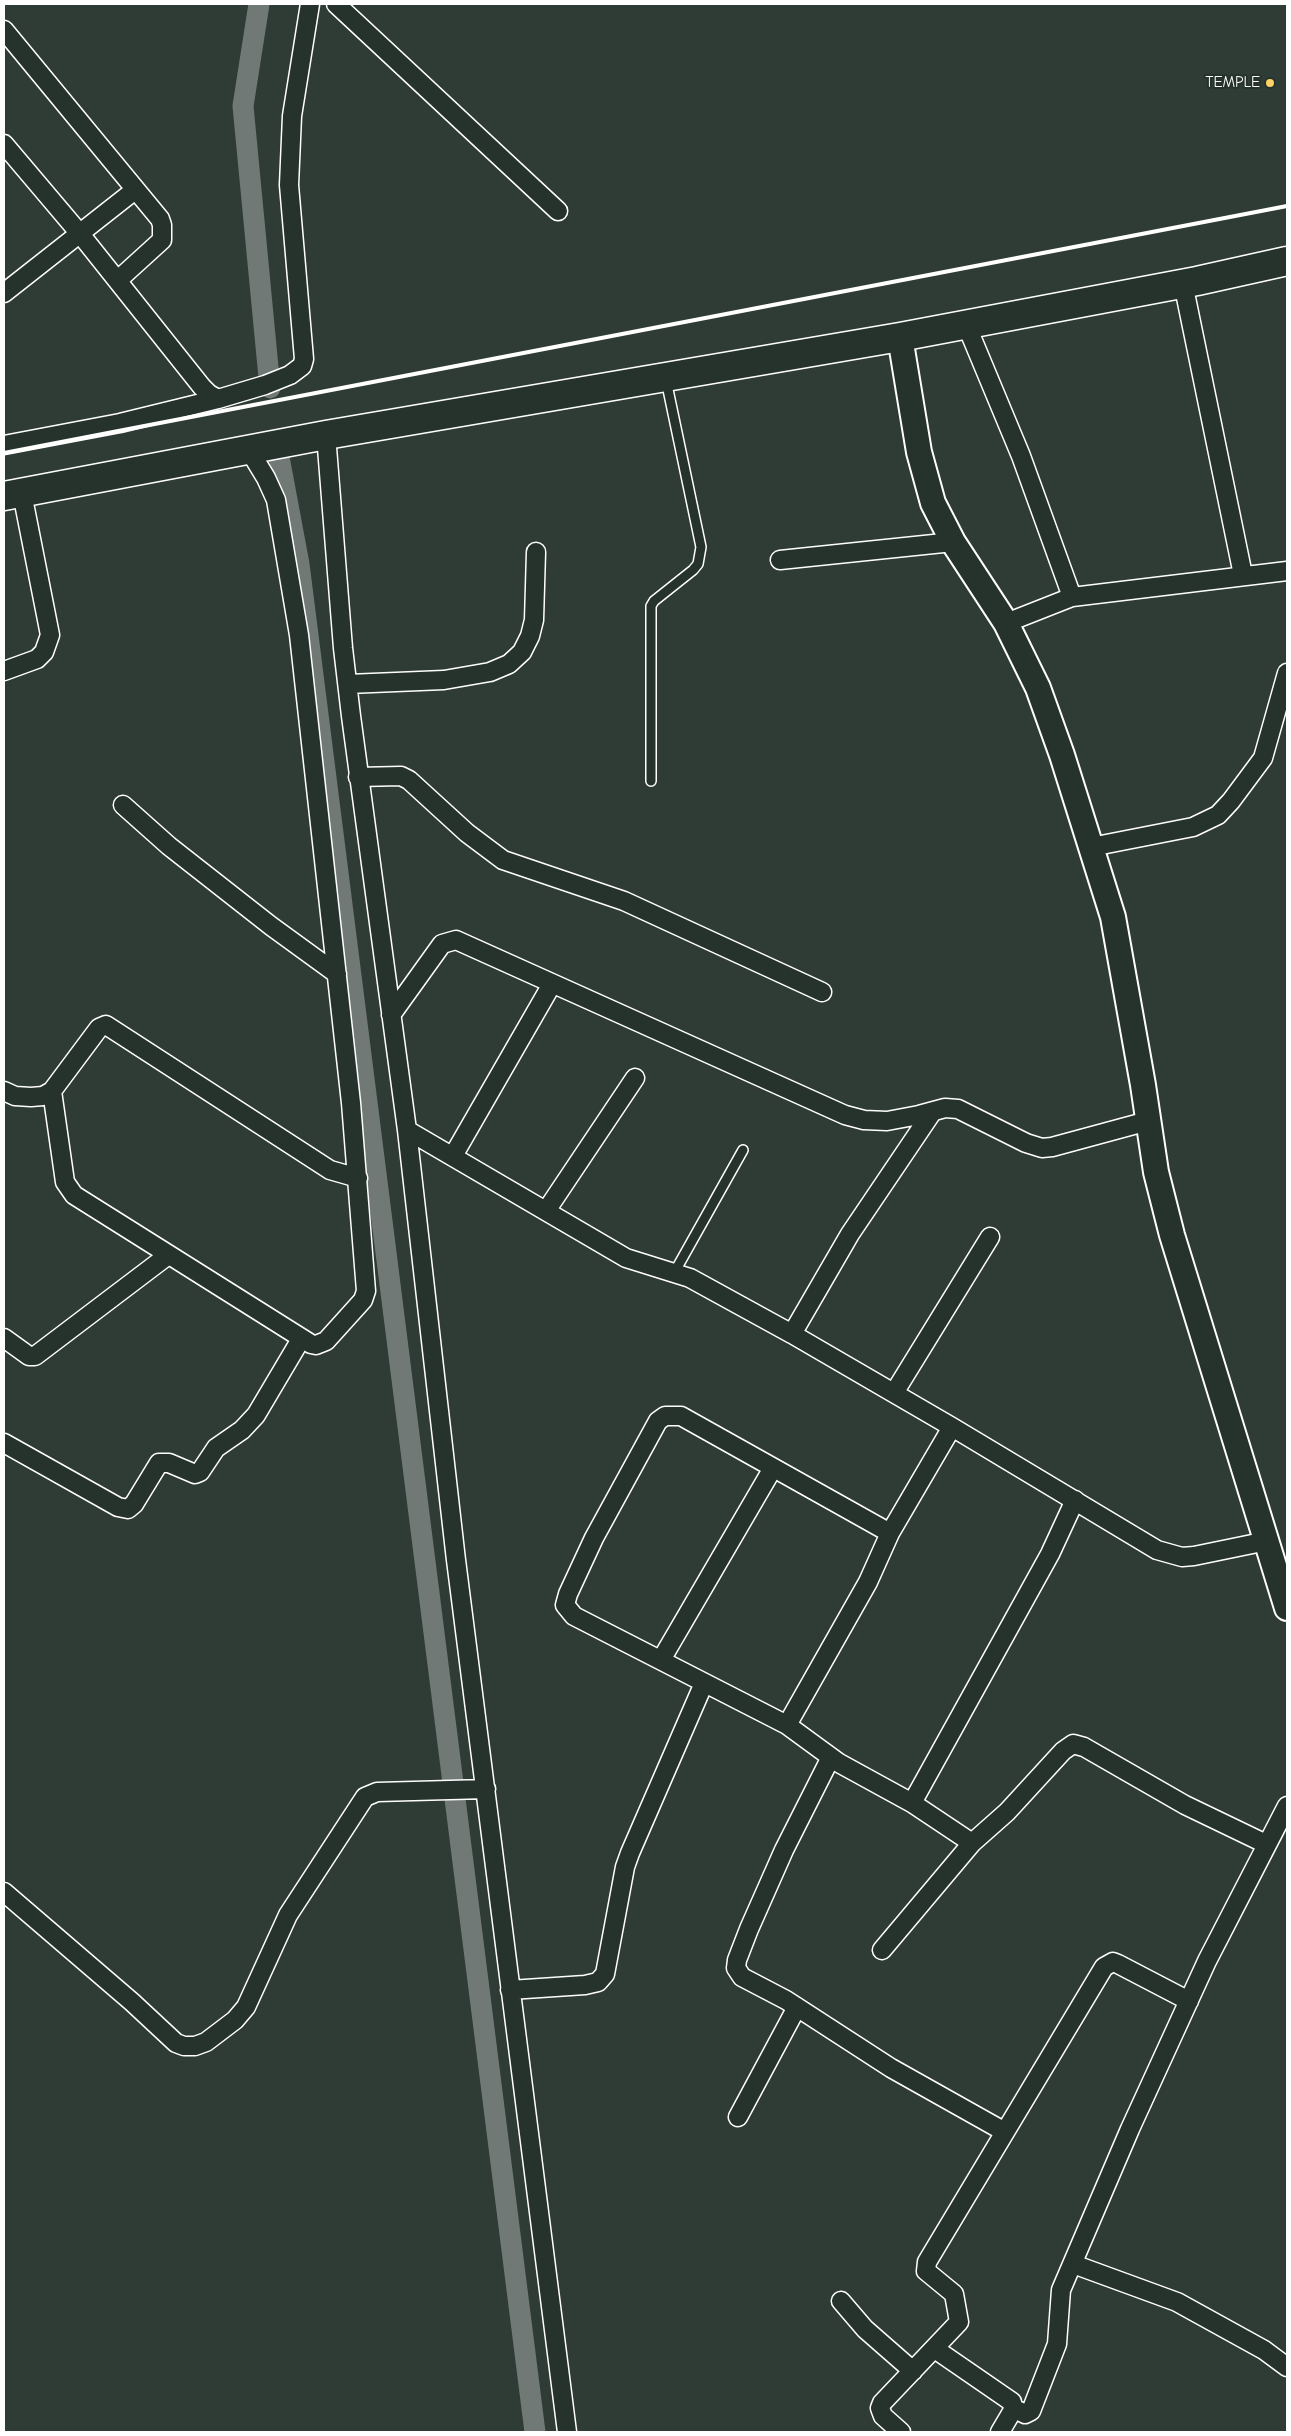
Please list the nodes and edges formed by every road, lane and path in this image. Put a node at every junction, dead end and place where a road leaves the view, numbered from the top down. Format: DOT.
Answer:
graph roads {
  1 [pos="310,4"];
  2 [pos="336,4"];
  3 [pos="4,30"];
  4 [pos="4,144"];
  5 [pos="135,190"];
  6 [pos="558,211"];
  7 [pos="81,235"];
  8 [pos="1287,261"];
  9 [pos="118,280"];
  10 [pos="1183,284"];
  11 [pos="4,293"];
  12 [pos="966,324"];
  13 [pos="900,337"];
  14 [pos="666,377"];
  15 [pos="218,399"];
  16 [pos="326,435"];
  17 [pos="4,445"];
  18 [pos="255,449"];
  19 [pos="13,495"];
  20 [pos="953,542"];
  21 [pos="536,552"];
  22 [pos="780,560"];
  23 [pos="1287,571"];
  24 [pos="1242,575"];
  25 [pos="1072,597"];
  26 [pos="1006,623"];
  27 [pos="4,671"];
  28 [pos="1287,674"];
  29 [pos="348,684"];
  30 [pos="358,776"];
  31 [pos="651,781"];
  32 [pos="123,805"];
  33 [pos="1091,847"];
  34 [pos="337,974"];
  35 [pos="552,984"];
  36 [pos="822,992"];
  37 [pos="391,1015"];
  38 [pos="635,1078"];
  39 [pos="4,1091"];
  40 [pos="52,1091"];
  41 [pos="933,1111"];
  42 [pos="1148,1120"];
  43 [pos="407,1130"];
  44 [pos="743,1150"];
  45 [pos="453,1156"];
  46 [pos="358,1178"];
  47 [pos="546,1211"];
  48 [pos="990,1238"];
  49 [pos="167,1256"];
  50 [pos="674,1273"];
  51 [pos="792,1334"];
  52 [pos="4,1338"];
  53 [pos="301,1339"];
  54 [pos="894,1393"];
  55 [pos="952,1426"];
  56 [pos="4,1443"];
  57 [pos="773,1468"];
  58 [pos="1075,1500"];
  59 [pos="890,1533"];
  60 [pos="1267,1541"];
  61 [pos="1287,1608"];
  62 [pos="661,1660"];
  63 [pos="704,1683"];
  64 [pos="787,1725"];
  65 [pos="831,1757"];
  66 [pos="482,1788"];
  67 [pos="912,1803"];
  68 [pos="1287,1806"];
  69 [pos="972,1843"];
  70 [pos="1266,1844"];
  71 [pos="4,1892"];
  72 [pos="882,1950"];
  73 [pos="510,1990"];
  74 [pos="1189,2001"];
  75 [pos="798,2007"];
  76 [pos="738,2117"];
  77 [pos="1005,2132"];
  78 [pos="1072,2264"];
  79 [pos="841,2301"];
  80 [pos="935,2349"];
  81 [pos="1287,2367"];
  82 [pos="913,2371"];
  83 [pos="1013,2408"];
  84 [pos="567,2432"];
  85 [pos="901,2432"];
  86 [pos="1000,2432"];
  1 -- 15 [label="street"];
  2 -- 6 [label="street"];
  3 -- 5 [label="street"];
  4 -- 7 [label="street"];
  5 -- 7 [label="street"];
  5 -- 9 [label="street"];
  7 -- 9 [label="street"];
  7 -- 11 [label="street"];
  8 -- 10 [label="highway"];
  9 -- 15 [label="street"];
  10 -- 12 [label="highway"];
  10 -- 24 [label="street"];
  12 -- 13 [label="highway"];
  12 -- 25 [label="street"];
  13 -- 14 [label="highway"];
  13 -- 20 [label="street"];
  14 -- 16 [label="highway"];
  14 -- 31 [label="lane"];
  15 -- 17 [label="street"];
  16 -- 18 [label="highway"];
  16 -- 29 [label="street"];
  18 -- 19 [label="highway"];
  18 -- 34 [label="street"];
  19 -- 27 [label="street"];
  20 -- 22 [label="street"];
  20 -- 26 [label="street"];
  21 -- 29 [label="street"];
  23 -- 24 [label="street"];
  24 -- 25 [label="street"];
  25 -- 26 [label="street"];
  26 -- 33 [label="street"];
  28 -- 33 [label="street"];
  29 -- 30 [label="street"];
  30 -- 36 [label="street"];
  30 -- 37 [label="street"];
  32 -- 34 [label="street"];
  33 -- 42 [label="street"];
  34 -- 46 [label="street"];
  35 -- 37 [label="street"];
  35 -- 41 [label="street"];
  35 -- 45 [label="street"];
  37 -- 43 [label="street"];
  38 -- 47 [label="street"];
  39 -- 40 [label="street"];
  40 -- 46 [label="street"];
  40 -- 49 [label="street"];
  41 -- 42 [label="street"];
  41 -- 51 [label="street"];
  42 -- 60 [label="street"];
  43 -- 45 [label="street"];
  43 -- 66 [label="street"];
  44 -- 50 [label="lane"];
  45 -- 47 [label="street"];
  46 -- 53 [label="street"];
  47 -- 50 [label="street"];
  48 -- 54 [label="street"];
  49 -- 52 [label="street"];
  49 -- 53 [label="street"];
  50 -- 51 [label="street"];
  51 -- 54 [label="street"];
  53 -- 56 [label="street"];
  54 -- 55 [label="street"];
  55 -- 58 [label="street"];
  55 -- 59 [label="street"];
  57 -- 59 [label="street"];
  57 -- 62 [label="street"];
  57 -- 62 [label="street"];
  58 -- 60 [label="street"];
  58 -- 67 [label="street"];
  59 -- 64 [label="street"];
  60 -- 61 [label="street"];
  62 -- 63 [label="street"];
  63 -- 64 [label="street"];
  63 -- 73 [label="street"];
  64 -- 65 [label="street"];
  65 -- 67 [label="street"];
  65 -- 75 [label="street"];
  66 -- 71 [label="street"];
  66 -- 73 [label="street"];
  67 -- 69 [label="street"];
  68 -- 70 [label="street"];
  69 -- 70 [label="street"];
  69 -- 72 [label="street"];
  70 -- 74 [label="street"];
  73 -- 84 [label="street"];
  74 -- 77 [label="street"];
  74 -- 78 [label="street"];
  75 -- 76 [label="street"];
  75 -- 77 [label="street"];
  77 -- 80 [label="street"];
  78 -- 81 [label="street"];
  78 -- 83 [label="street"];
  79 -- 82 [label="street"];
  80 -- 82 [label="street"];
  80 -- 83 [label="street"];
  82 -- 85 [label="street"];
  83 -- 86 [label="street"];
}
